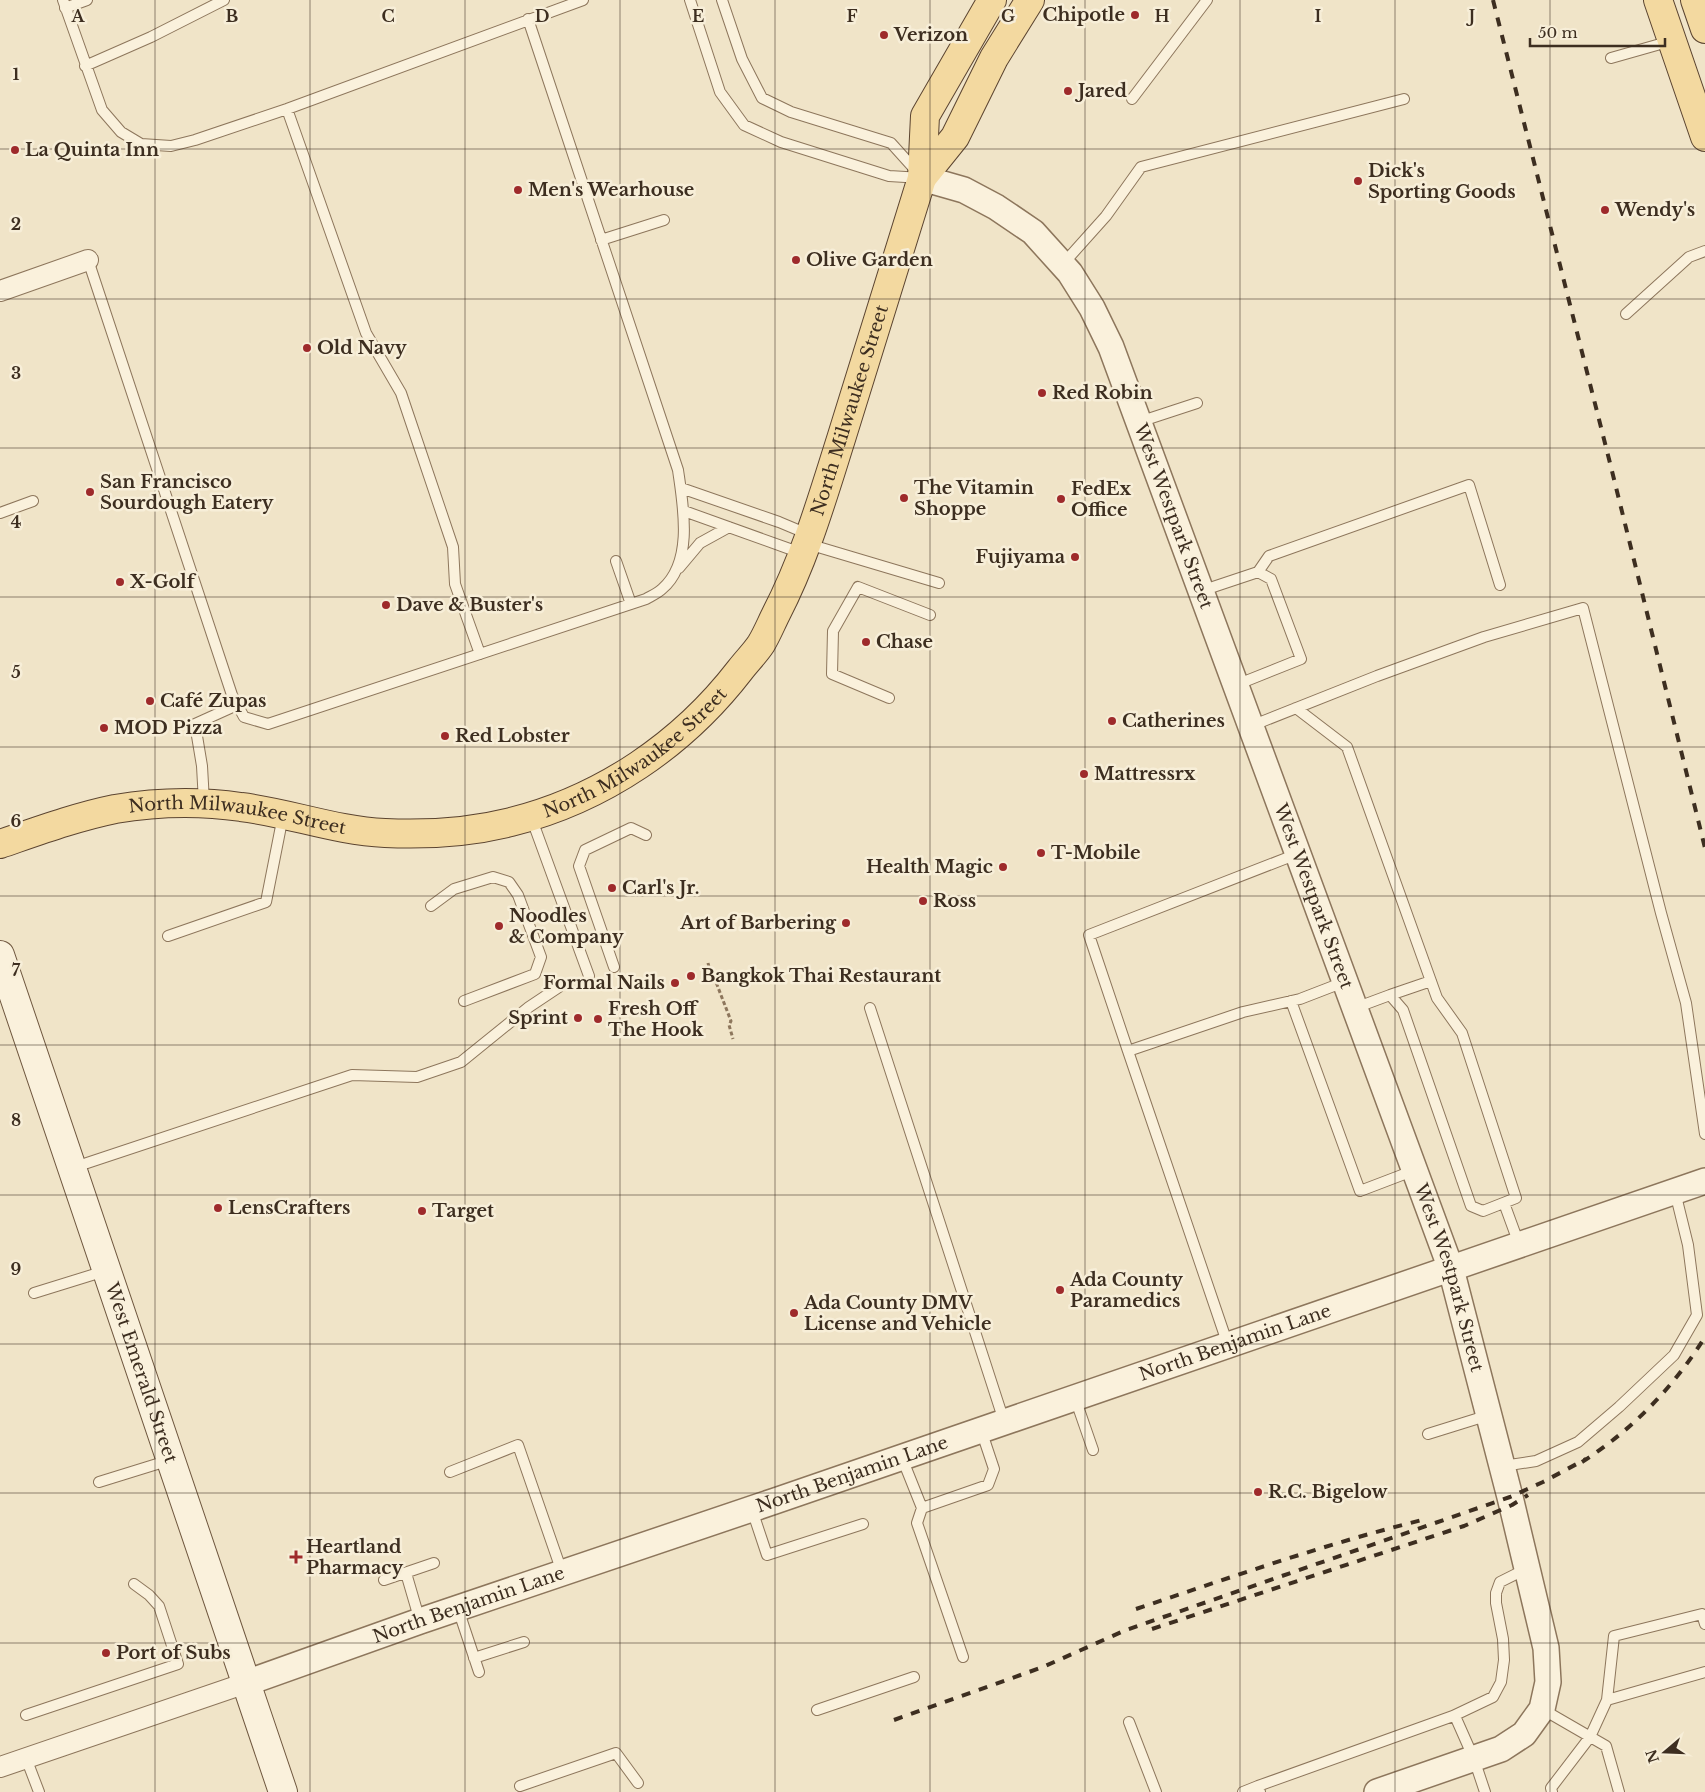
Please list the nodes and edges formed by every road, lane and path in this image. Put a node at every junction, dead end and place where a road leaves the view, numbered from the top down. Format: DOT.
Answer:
graph roads {
  1 [pos="87,0"];
  2 [pos="224,0"];
  3 [pos="583,0"];
  4 [pos="690,0"];
  5 [pos="722,0"];
  6 [pos="992,0"];
  7 [pos="1030,0"];
  8 [pos="1206,0"];
  9 [pos="1658,0"];
  10 [pos="64,4"];
  11 [pos="528,19"];
  12 [pos="1672,41"];
  13 [pos="1611,58"];
  14 [pos="85,66"];
  15 [pos="1132,99"];
  16 [pos="1404,99"];
  17 [pos="287,109"];
  18 [pos="1705,137"];
  19 [pos="922,178"];
  20 [pos="664,220"];
  21 [pos="601,240"];
  22 [pos="1705,251"];
  23 [pos="88,260"];
  24 [pos="1062,265"];
  25 [pos="0,291"];
  26 [pos="1626,314"];
  27 [pos="1197,403"];
  28 [pos="1139,422"];
  29 [pos="680,488"];
  30 [pos="33,501"];
  31 [pos="684,511"];
  32 [pos="0,512"];
  33 [pos="729,527"];
  34 [pos="807,545"];
  35 [pos="616,561"];
  36 [pos="1258,572"];
  37 [pos="675,573"];
  38 [pos="939,583"];
  39 [pos="1500,585"];
  40 [pos="1201,591"];
  41 [pos="631,604"];
  42 [pos="930,615"];
  43 [pos="480,654"];
  44 [pos="1236,685"];
  45 [pos="890,698"];
  46 [pos="238,705"];
  47 [pos="1296,708"];
  48 [pos="1251,726"];
  49 [pos="204,803"];
  50 [pos="283,815"];
  51 [pos="530,816"];
  52 [pos="646,836"];
  53 [pos="0,844"];
  54 [pos="1298,853"];
  55 [pos="431,906"];
  56 [pos="168,936"];
  57 [pos="0,955"];
  58 [pos="614,967"];
  59 [pos="589,976"];
  60 [pos="714,977"];
  61 [pos="1431,981"];
  62 [pos="1346,982"];
  63 [pos="559,987"];
  64 [pos="1390,995"];
  65 [pos="1291,1000"];
  66 [pos="464,1001"];
  67 [pos="870,1008"];
  68 [pos="1355,1008"];
  69 [pos="733,1039"];
  70 [pos="1128,1051"];
  71 [pos="1705,1134"];
  72 [pos="71,1168"];
  73 [pos="1415,1170"];
  74 [pos="1705,1181"];
  75 [pos="1675,1192"];
  76 [pos="1504,1203"];
  77 [pos="1519,1245"];
  78 [pos="1451,1269"];
  79 [pos="106,1270"];
  80 [pos="34,1293"];
  81 [pos="1228,1345"];
  82 [pos="1075,1397"];
  83 [pos="1489,1415"];
  84 [pos="1004,1421"];
  85 [pos="981,1430"];
  86 [pos="1428,1434"];
  87 [pos="1093,1450"];
  88 [pos="902,1457"];
  89 [pos="170,1460"];
  90 [pos="1502,1466"];
  91 [pos="450,1472"];
  92 [pos="99,1482"];
  93 [pos="922,1508"];
  94 [pos="751,1509"];
  95 [pos="863,1524"];
  96 [pos="434,1563"];
  97 [pos="1527,1568"];
  98 [pos="406,1573"];
  99 [pos="562,1573"];
  100 [pos="384,1580"];
  101 [pos="134,1584"];
  102 [pos="457,1609"];
  103 [pos="420,1621"];
  104 [pos="1705,1624"];
  105 [pos="524,1642"];
  106 [pos="963,1657"];
  107 [pos="474,1658"];
  108 [pos="479,1672"];
  109 [pos="1705,1672"];
  110 [pos="914,1677"];
  111 [pos="246,1682"];
  112 [pos="1607,1700"];
  113 [pos="1542,1709"];
  114 [pos="817,1710"];
  115 [pos="26,1715"];
  116 [pos="1454,1716"];
  117 [pos="1128,1722"];
  118 [pos="1590,1737"];
  119 [pos="26,1758"];
  120 [pos="1474,1759"];
  121 [pos="0,1767"];
  122 [pos="638,1783"];
  123 [pos="520,1786"];
  124 [pos="1259,1789"];
  125 [pos="39,1792"];
  126 [pos="283,1792"];
  127 [pos="1156,1792"];
  128 [pos="1243,1792"];
  129 [pos="1377,1792"];
  130 [pos="1485,1792"];
  131 [pos="1552,1792"];
  132 [pos="1619,1792"];
  1 -- 10 [label="lane"];
  2 -- 14 [label="lane"];
  3 -- 11 [label="lane"];
  4 -- 19 [label="lane"];
  5 -- 19 [label="lane"];
  6 -- 19 [label="main road, North Milwaukee Street"];
  7 -- 19 [label="main road, North Milwaukee Street"];
  8 -- 15 [label="lane"];
  9 -- 12 [label="main road"];
  10 -- 14 [label="lane"];
  11 -- 17 [label="lane"];
  11 -- 21 [label="lane"];
  12 -- 13 [label="lane"];
  12 -- 18 [label="main road"];
  14 -- 17 [label="lane"];
  16 -- 24 [label="lane"];
  17 -- 43 [label="lane"];
  19 -- 24 [label="street, West Westpark Street"];
  19 -- 34 [label="main road, North Milwaukee Street"];
  20 -- 21 [label="lane"];
  21 -- 29 [label="lane"];
  22 -- 26 [label="lane"];
  23 -- 25 [label="street"];
  23 -- 46 [label="lane"];
  24 -- 28 [label="street, West Westpark Street"];
  27 -- 28 [label="lane"];
  28 -- 40 [label="street, West Westpark Street"];
  29 -- 31 [label="lane"];
  29 -- 34 [label="lane"];
  30 -- 32 [label="lane"];
  31 -- 33 [label="lane"];
  31 -- 37 [label="lane"];
  33 -- 34 [label="lane"];
  33 -- 37 [label="lane"];
  34 -- 38 [label="lane"];
  34 -- 51 [label="main road, North Milwaukee Street"];
  35 -- 41 [label="lane"];
  36 -- 39 [label="lane"];
  36 -- 40 [label="lane"];
  36 -- 44 [label="lane"];
  37 -- 41 [label="lane"];
  40 -- 44 [label="street, West Westpark Street"];
  41 -- 43 [label="lane"];
  42 -- 45 [label="lane"];
  43 -- 46 [label="lane"];
  44 -- 48 [label="street, West Westpark Street"];
  46 -- 49 [label="lane"];
  47 -- 48 [label="lane"];
  47 -- 61 [label="lane"];
  47 -- 71 [label="lane"];
  48 -- 54 [label="street, West Westpark Street"];
  49 -- 50 [label="main road, North Milwaukee Street"];
  49 -- 53 [label="main road, North Milwaukee Street"];
  50 -- 51 [label="main road, North Milwaukee Street"];
  50 -- 56 [label="lane"];
  51 -- 59 [label="lane"];
  52 -- 58 [label="lane"];
  54 -- 62 [label="street, West Westpark Street"];
  54 -- 70 [label="lane"];
  55 -- 66 [label="lane"];
  57 -- 72 [label="main road, West Emerald Street"];
  60 -- 69 [label="path"];
  61 -- 64 [label="lane"];
  61 -- 76 [label="lane"];
  62 -- 65 [label="lane"];
  62 -- 68 [label="street, West Westpark Street"];
  63 -- 72 [label="lane"];
  64 -- 68 [label="lane"];
  64 -- 76 [label="lane"];
  65 -- 70 [label="lane"];
  65 -- 73 [label="lane"];
  67 -- 84 [label="lane"];
  68 -- 73 [label="street, West Westpark Street"];
  70 -- 81 [label="lane"];
  72 -- 79 [label="main road, West Emerald Street"];
  73 -- 78 [label="street, West Westpark Street"];
  74 -- 75 [label="street, North Benjamin Lane"];
  75 -- 77 [label="street, North Benjamin Lane"];
  75 -- 90 [label="lane"];
  76 -- 77 [label="lane"];
  77 -- 78 [label="street, North Benjamin Lane"];
  78 -- 81 [label="street, North Benjamin Lane"];
  78 -- 83 [label="street, West Westpark Street"];
  79 -- 80 [label="lane"];
  79 -- 89 [label="main road, West Emerald Street"];
  81 -- 82 [label="street, North Benjamin Lane"];
  82 -- 84 [label="street, North Benjamin Lane"];
  82 -- 87 [label="lane"];
  83 -- 86 [label="lane"];
  83 -- 90 [label="street, West Westpark Street"];
  84 -- 85 [label="street, North Benjamin Lane"];
  85 -- 88 [label="street, North Benjamin Lane"];
  85 -- 93 [label="lane"];
  88 -- 93 [label="lane"];
  88 -- 94 [label="street, North Benjamin Lane"];
  89 -- 92 [label="lane"];
  89 -- 111 [label="main road, West Emerald Street"];
  90 -- 97 [label="street, West Westpark Street"];
  91 -- 99 [label="lane"];
  93 -- 106 [label="lane"];
  94 -- 95 [label="lane"];
  94 -- 99 [label="street, North Benjamin Lane"];
  96 -- 98 [label="lane"];
  97 -- 113 [label="street, West Westpark Street"];
  97 -- 116 [label="lane"];
  98 -- 100 [label="lane"];
  98 -- 103 [label="lane"];
  99 -- 102 [label="street, North Benjamin Lane"];
  101 -- 115 [label="lane"];
  102 -- 103 [label="street, North Benjamin Lane"];
  102 -- 107 [label="lane"];
  103 -- 111 [label="street, North Benjamin Lane"];
  104 -- 112 [label="lane"];
  105 -- 107 [label="lane"];
  107 -- 108 [label="lane"];
  109 -- 112 [label="lane"];
  110 -- 114 [label="lane"];
  111 -- 119 [label="street, North Benjamin Lane"];
  111 -- 126 [label="main road, West Emerald Street"];
  112 -- 118 [label="lane"];
  113 -- 118 [label="lane"];
  113 -- 120 [label="street"];
  116 -- 120 [label="lane"];
  116 -- 124 [label="lane"];
  117 -- 127 [label="lane"];
  118 -- 131 [label="lane"];
  118 -- 132 [label="lane"];
  119 -- 121 [label="street, North Benjamin Lane"];
  119 -- 125 [label="lane"];
  120 -- 129 [label="street"];
  120 -- 130 [label="lane"];
  122 -- 123 [label="lane"];
  124 -- 128 [label="lane"];
}
